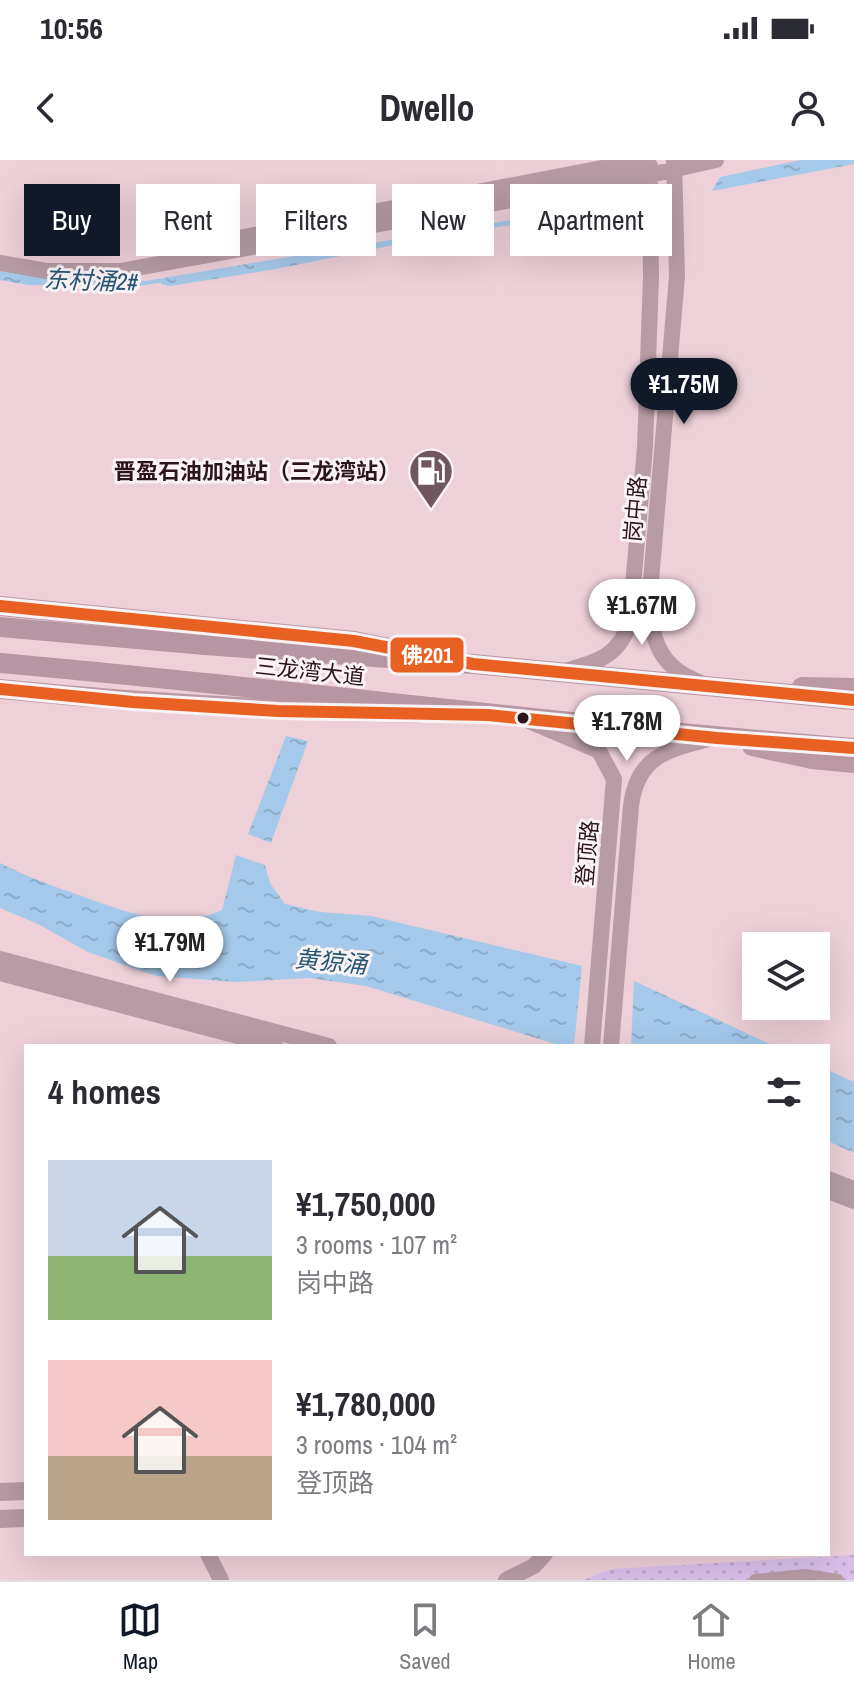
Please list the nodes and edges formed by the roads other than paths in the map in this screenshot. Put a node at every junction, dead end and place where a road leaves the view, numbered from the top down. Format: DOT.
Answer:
graph roads {
  1 [pos="716,160"];
  2 [pos="648,165"];
  3 [pos="674,165"];
  4 [pos="0,253"];
  5 [pos="0,263"];
  6 [pos="0,606"];
  7 [pos="630,621"];
  8 [pos="651,621"];
  9 [pos="0,627"];
  10 [pos="0,663"];
  11 [pos="473,664"];
  12 [pos="562,672"];
  13 [pos="712,686"];
  14 [pos="854,688"];
  15 [pos="0,689"];
  16 [pos="854,700"];
  17 [pos="488,715"];
  18 [pos="522,719"];
  19 [pos="717,738"];
  20 [pos="854,748"];
  21 [pos="854,763"];
  22 [pos="615,793"];
  23 [pos="632,794"];
  24 [pos="0,959"];
  25 [pos="0,973"];
  26 [pos="213,1031"];
  27 [pos="267,1044"];
  28 [pos="314,1044"];
  29 [pos="592,1044"];
  30 [pos="611,1044"];
  31 [pos="830,1180"];
  32 [pos="854,1189"];
  33 [pos="830,1192"];
  34 [pos="854,1201"];
  35 [pos="24,1491"];
  36 [pos="0,1492"];
  37 [pos="24,1518"];
  38 [pos="0,1519"];
  39 [pos="209,1556"];
  40 [pos="543,1556"];
  41 [pos="221,1580"];
  42 [pos="506,1580"];
  43 [pos="755,1580"];
  44 [pos="838,1580"];
  1 -- 3 [label="street"];
  2 -- 3 [label="street"];
  2 -- 4 [label="street"];
  2 -- 5 [label="street"];
  2 -- 7 [label="street, 岗中路"];
  3 -- 8 [label="street, 岗中路"];
  6 -- 11 [label="main road"];
  7 -- 8 [label="street"];
  7 -- 12 [label="street, 岗中路"];
  8 -- 13 [label="street, 岗中路"];
  9 -- 11 [label="highway, 三龙湾大道"];
  10 -- 17 [label="highway, 三龙湾大道"];
  11 -- 12 [label="highway, 三龙湾大道"];
  12 -- 13 [label="highway, 三龙湾大道"];
  13 -- 14 [label="main road"];
  13 -- 16 [label="highway, 三龙湾大道"];
  15 -- 17 [label="main road"];
  17 -- 18 [label="highway, 三龙湾大道"];
  18 -- 19 [label="highway, 三龙湾大道"];
  18 -- 22 [label="street, 登顶路"];
  19 -- 20 [label="highway, 三龙湾大道"];
  19 -- 21 [label="main road"];
  19 -- 23 [label="street, 登顶路"];
  22 -- 23 [label="street"];
  22 -- 29 [label="street, 登顶路"];
  23 -- 30 [label="street, 登顶路"];
  24 -- 26 [label="street"];
  25 -- 26 [label="street"];
  26 -- 27 [label="street"];
  26 -- 28 [label="street"];
  31 -- 32 [label="street"];
  33 -- 34 [label="street"];
  35 -- 36 [label="main road"];
  37 -- 38 [label="main road"];
  39 -- 41 [label="street"];
  40 -- 42 [label="street"];
  43 -- 44 [label="street"];
}
